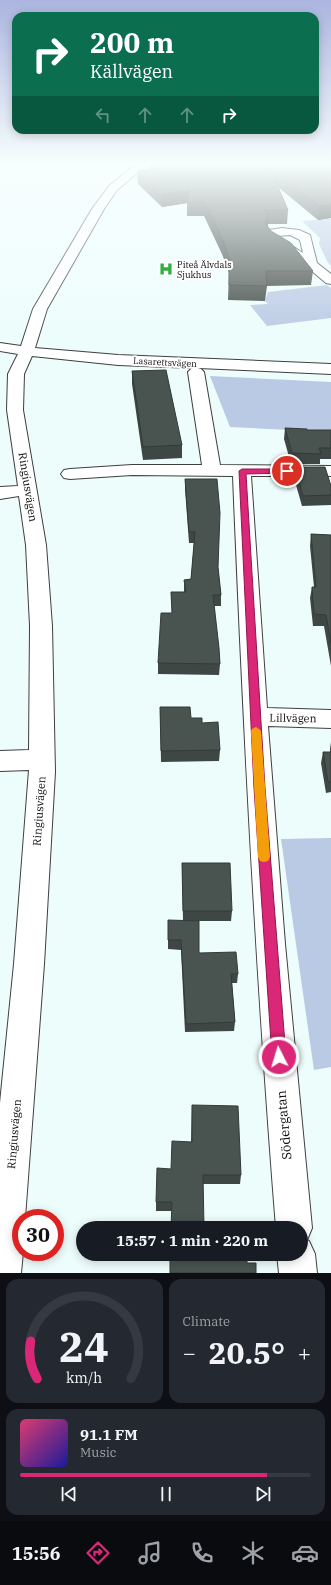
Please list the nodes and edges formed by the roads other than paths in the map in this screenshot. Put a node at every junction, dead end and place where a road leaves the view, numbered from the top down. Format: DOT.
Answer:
graph roads {
  1 [pos="90,222"];
  2 [pos="311,264"];
  3 [pos="331,280"];
  4 [pos="0,347"];
  5 [pos="27,351"];
  6 [pos="331,369"];
  7 [pos="196,372"];
  8 [pos="8,391"];
  9 [pos="212,471"];
  10 [pos="242,471"];
  11 [pos="331,471"];
  12 [pos="70,474"];
  13 [pos="28,490"];
  14 [pos="0,493"];
  15 [pos="255,718"];
  16 [pos="331,719"];
  17 [pos="42,760"];
  18 [pos="0,761"];
  19 [pos="293,1221"];
  20 [pos="297,1261"];
  21 [pos="2,1273"];
  22 [pos="298,1273"];
  1 -- 5 [label="street, Ringiusvägen"];
  2 -- 3 [label="street"];
  4 -- 5 [label="street, Lasarettsvägen"];
  5 -- 6 [label="street, Lasarettsvägen"];
  5 -- 8 [label="street, Ringiusvägen"];
  7 -- 9 [label="street"];
  8 -- 13 [label="street, Ringiusvägen"];
  9 -- 10 [label="street"];
  9 -- 12 [label="street"];
  10 -- 11 [label="street"];
  10 -- 15 [label="street, Södergatan"];
  13 -- 14 [label="street"];
  13 -- 17 [label="street, Ringiusvägen"];
  15 -- 16 [label="street, Lillvägen"];
  15 -- 19 [label="street, Södergatan"];
  17 -- 18 [label="street"];
  17 -- 21 [label="street, Ringiusvägen"];
  20 -- 22 [label="street"];
}
